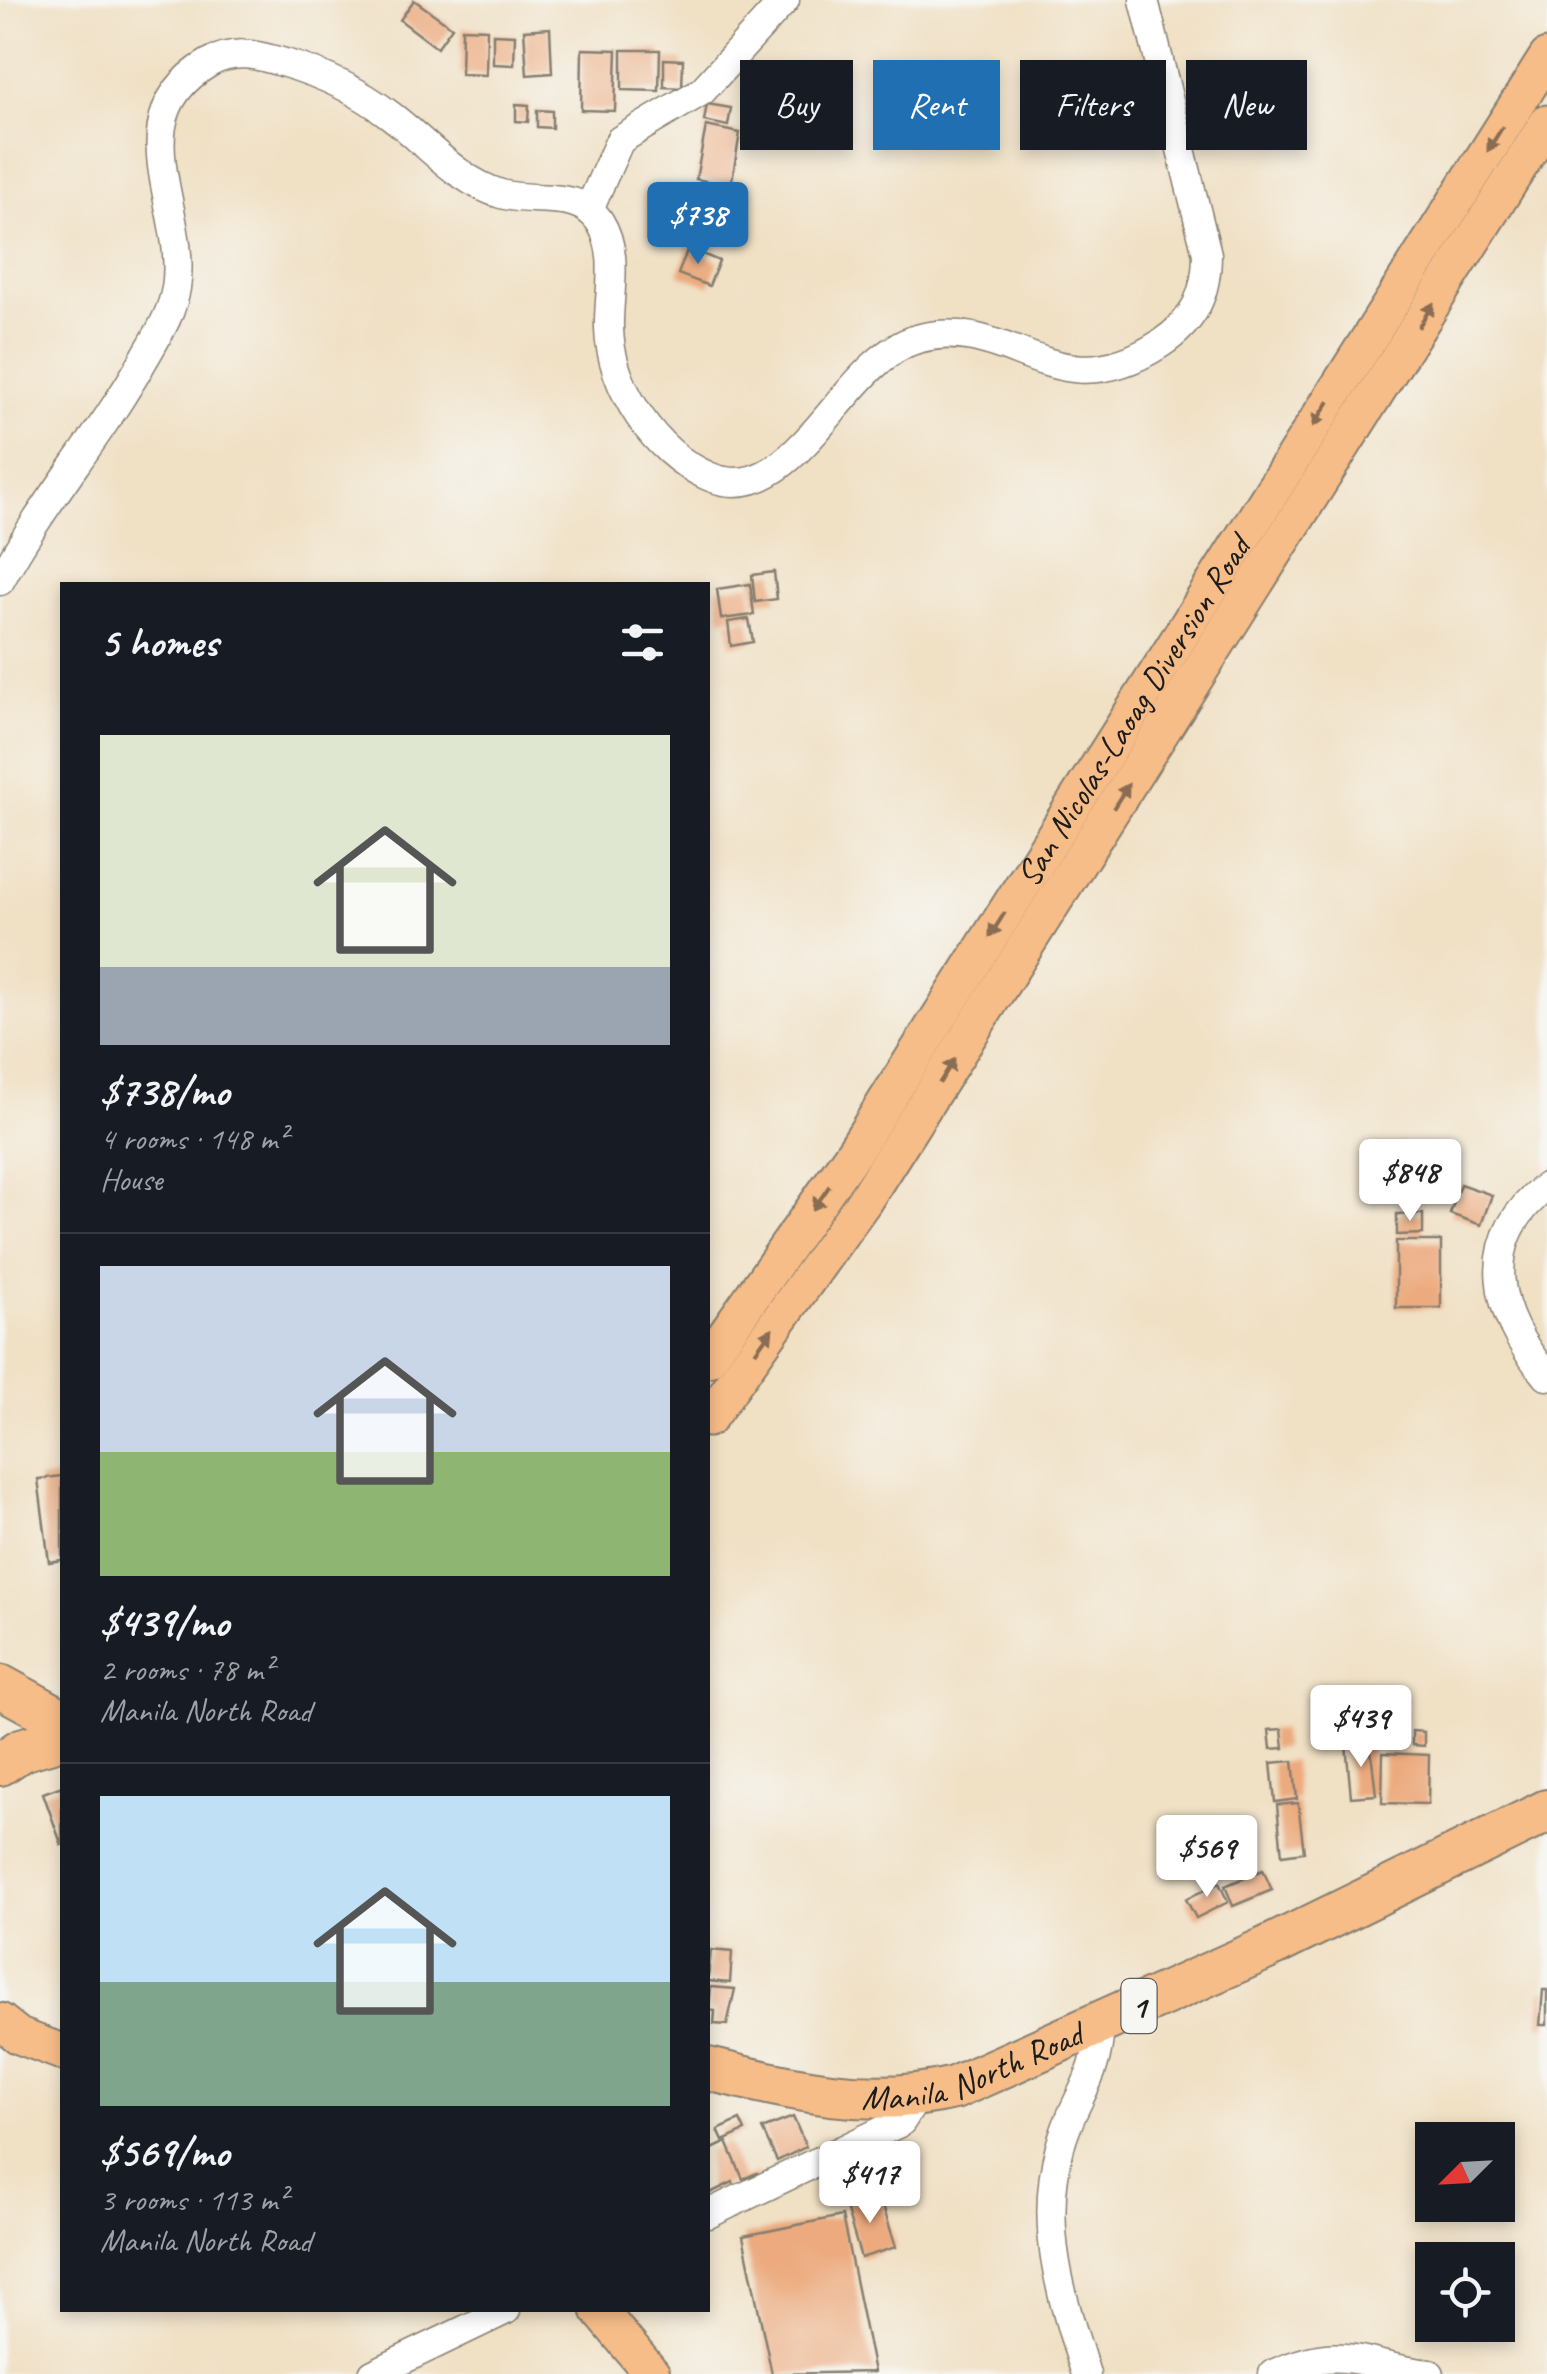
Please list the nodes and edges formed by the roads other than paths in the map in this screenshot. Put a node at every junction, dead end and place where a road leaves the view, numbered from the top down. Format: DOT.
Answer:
graph roads {
  1 [pos="785,0"];
  2 [pos="1144,0"];
  3 [pos="1547,57"];
  4 [pos="1547,124"];
  5 [pos="589,209"];
  6 [pos="0,581"];
  7 [pos="1547,1186"];
  8 [pos="710,1356"];
  9 [pos="1547,1376"];
  10 [pos="710,1416"];
  11 [pos="1,1692"];
  12 [pos="60,1719"];
  13 [pos="60,1739"];
  14 [pos="0,1764"];
  15 [pos="1547,1811"];
  16 [pos="0,2022"];
  17 [pos="1100,2024"];
  18 [pos="60,2051"];
  19 [pos="710,2069"];
  20 [pos="917,2097"];
  21 [pos="710,2213"];
  22 [pos="502,2312"];
  23 [pos="602,2312"];
  24 [pos="373,2374"];
  25 [pos="652,2374"];
  26 [pos="1086,2374"];
  27 [pos="1272,2374"];
  28 [pos="1430,2374"];
  1 -- 5 [label="street"];
  2 -- 5 [label="street"];
  3 -- 8 [label="main road, San Nicolas-Laoag Diversion Road, one-way"];
  10 -- 4 [label="main road, San Nicolas-Laoag Diversion Road, one-way"];
  5 -- 6 [label="street"];
  7 -- 9 [label="street"];
  11 -- 12 [label="highway"];
  13 -- 14 [label="highway"];
  15 -- 17 [label="highway, Manila North Road / 1"];
  16 -- 18 [label="main road"];
  17 -- 20 [label="highway, Manila North Road / 1"];
  17 -- 26 [label="street"];
  19 -- 20 [label="highway, Manila North Road / 1"];
  20 -- 21 [label="street"];
  22 -- 24 [label="street"];
  23 -- 25 [label="main road"];
  27 -- 28 [label="street"];
}
